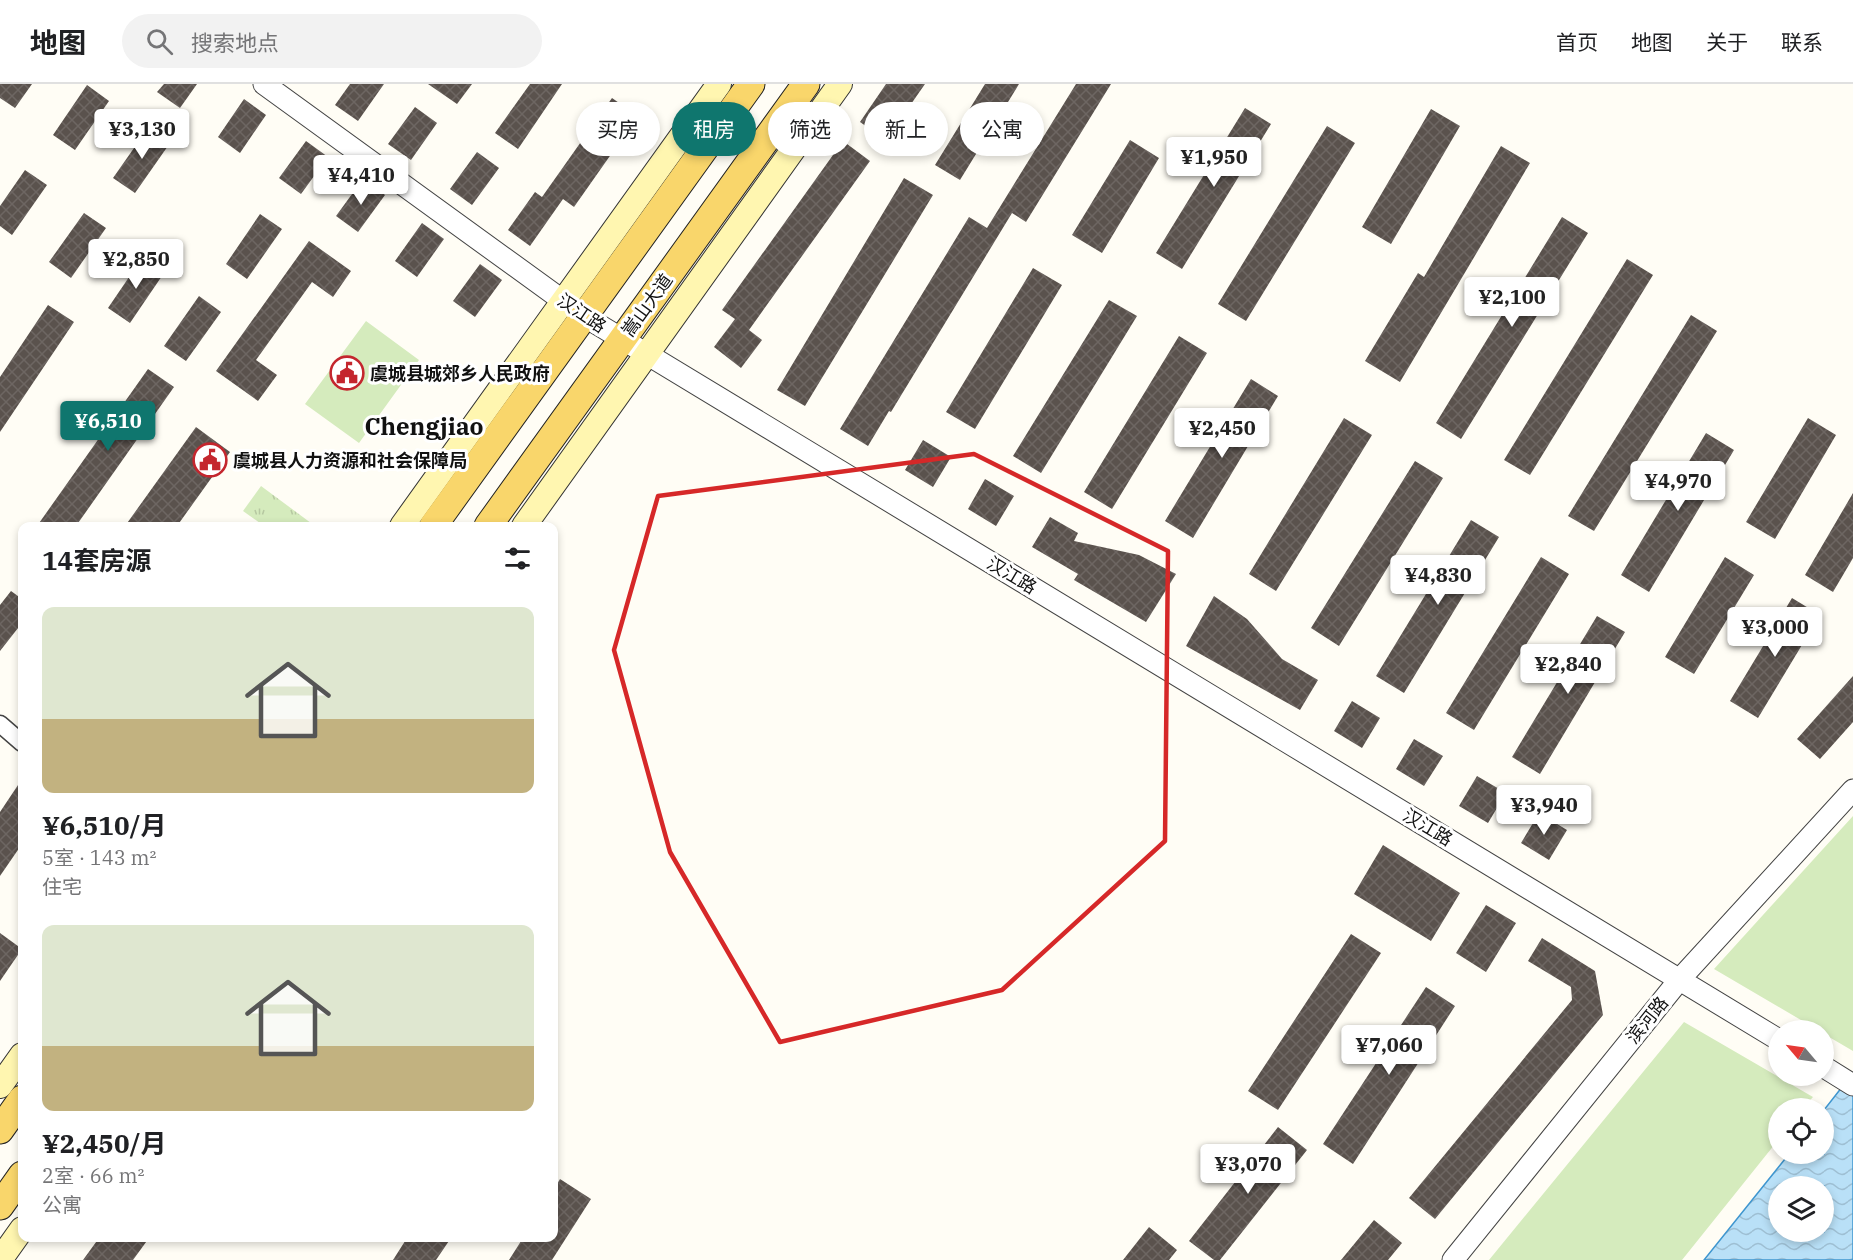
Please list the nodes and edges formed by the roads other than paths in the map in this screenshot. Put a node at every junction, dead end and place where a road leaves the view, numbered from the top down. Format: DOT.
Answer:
graph roads {
  1 [pos="264,84"];
  2 [pos="719,84"];
  3 [pos="751,84"];
  4 [pos="806,84"];
  5 [pos="840,84"];
  6 [pos="574,309"];
  7 [pos="622,340"];
  8 [pos="646,354"];
  9 [pos="405,522"];
  10 [pos="436,522"];
  11 [pos="491,522"];
  12 [pos="527,522"];
  13 [pos="0,724"];
  14 [pos="18,740"];
  15 [pos="1853,790"];
  16 [pos="1680,979"];
  17 [pos="1768,1033"];
  18 [pos="18,1061"];
  19 [pos="1834,1073"];
  20 [pos="1853,1085"];
  21 [pos="0,1086"];
  22 [pos="18,1105"];
  23 [pos="0,1130"];
  24 [pos="18,1181"];
  25 [pos="0,1206"];
  26 [pos="18,1235"];
  27 [pos="0,1260"];
  28 [pos="1453,1260"];
  1 -- 6 [label="street, 汉江路"];
  2 -- 6 [label="main road"];
  3 -- 6 [label="main road"];
  4 -- 7 [label="main road, 嵩山大道"];
  5 -- 8 [label="main road"];
  6 -- 7 [label="street, 汉江路"];
  6 -- 9 [label="main road"];
  6 -- 10 [label="main road"];
  7 -- 8 [label="street, 汉江路"];
  7 -- 11 [label="main road, 嵩山大道"];
  8 -- 12 [label="main road"];
  8 -- 16 [label="street, 汉江路"];
  13 -- 14 [label="street"];
  15 -- 16 [label="street, 滨河路"];
  16 -- 17 [label="street, 汉江路"];
  16 -- 28 [label="street, 滨河路"];
  18 -- 21 [label="main road"];
  19 -- 20 [label="street"];
  22 -- 23 [label="main road"];
  24 -- 25 [label="main road"];
  26 -- 27 [label="main road"];
}
